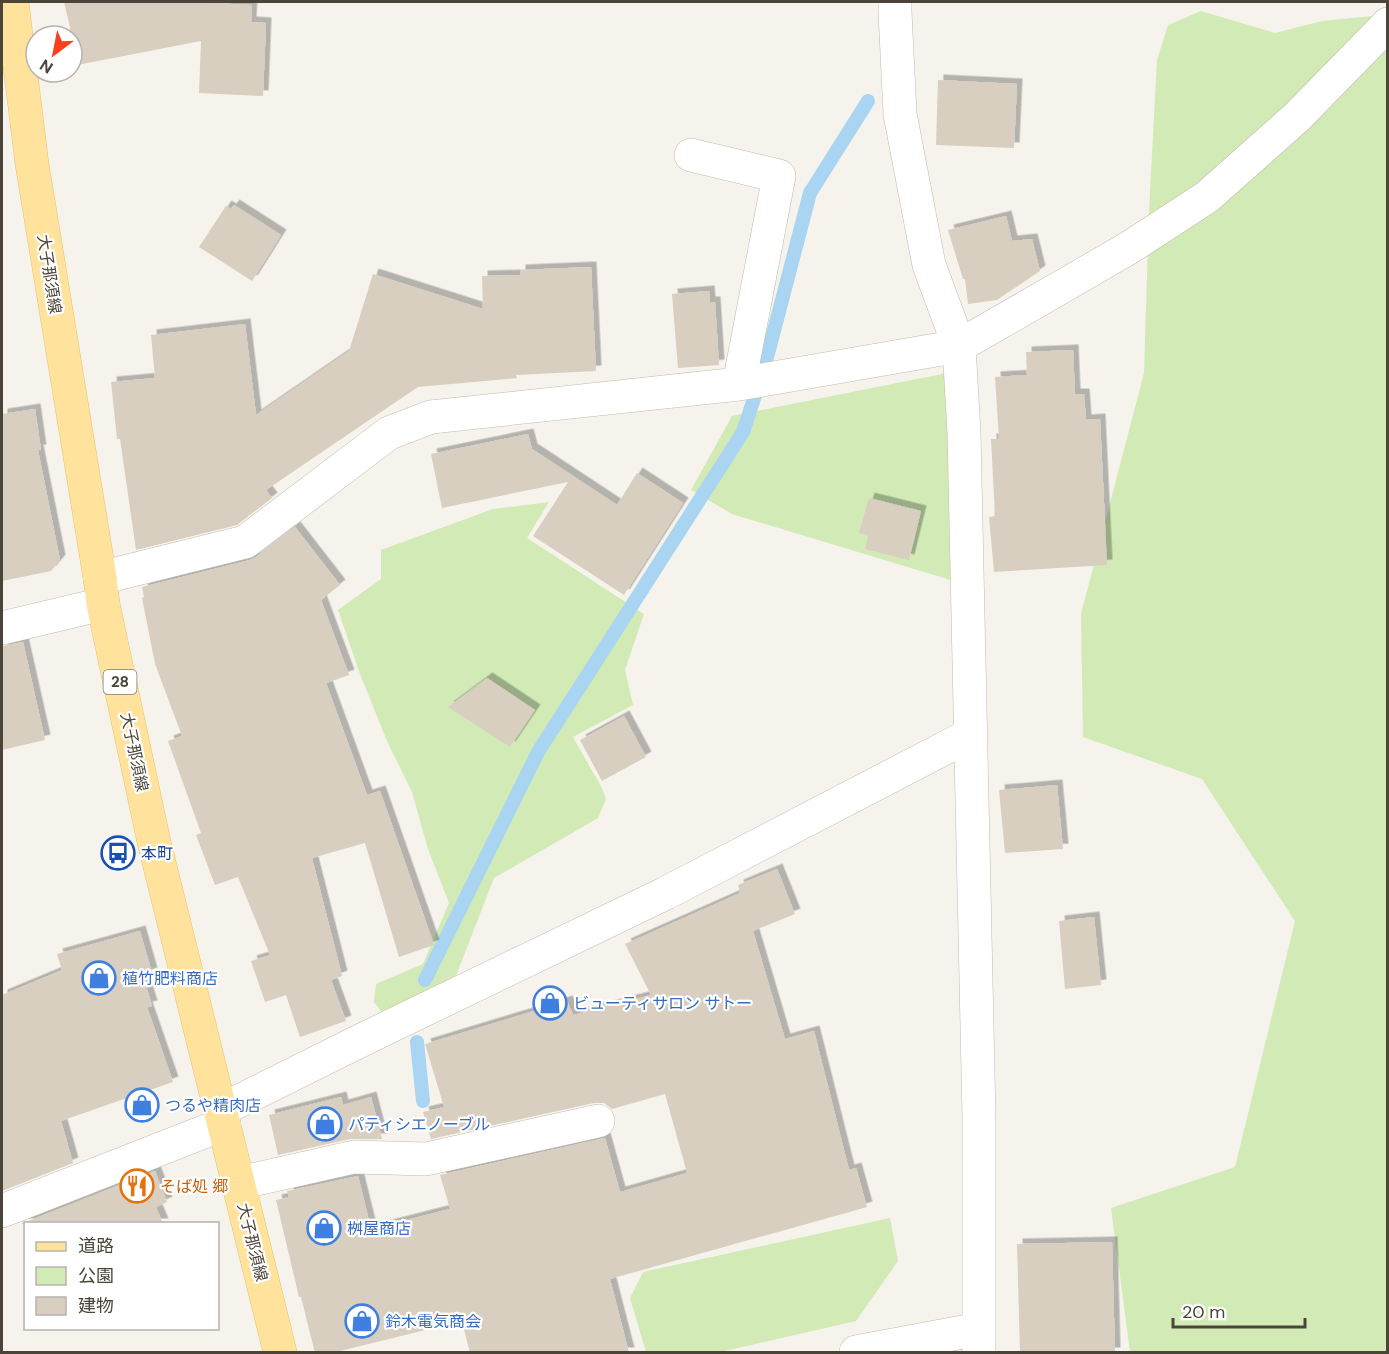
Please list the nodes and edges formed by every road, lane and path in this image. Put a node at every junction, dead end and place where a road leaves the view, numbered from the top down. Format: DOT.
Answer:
graph roads {
  1 [pos="12,2"];
  2 [pos="895,2"];
  3 [pos="1388,24"];
  4 [pos="691,155"];
  5 [pos="960,346"];
  6 [pos="739,384"];
  7 [pos="102,591"];
  8 [pos="2,628"];
  9 [pos="970,735"];
  10 [pos="222,1117"];
  11 [pos="597,1121"];
  12 [pos="238,1183"];
  13 [pos="2,1211"];
  14 [pos="979,1341"];
  15 [pos="280,1353"];
  16 [pos="856,1353"];
  1 -- 7 [label="main road, 大子那須線 / 28"];
  2 -- 5 [label="street"];
  3 -- 5 [label="street"];
  4 -- 6 [label="street"];
  5 -- 6 [label="street"];
  5 -- 9 [label="street"];
  6 -- 7 [label="street"];
  7 -- 8 [label="street"];
  7 -- 10 [label="main road, 大子那須線 / 28"];
  9 -- 10 [label="street"];
  9 -- 14 [label="street"];
  10 -- 12 [label="main road, 大子那須線 / 28"];
  10 -- 13 [label="street"];
  11 -- 12 [label="street"];
  12 -- 15 [label="main road, 大子那須線 / 28"];
  14 -- 16 [label="street"];
}
